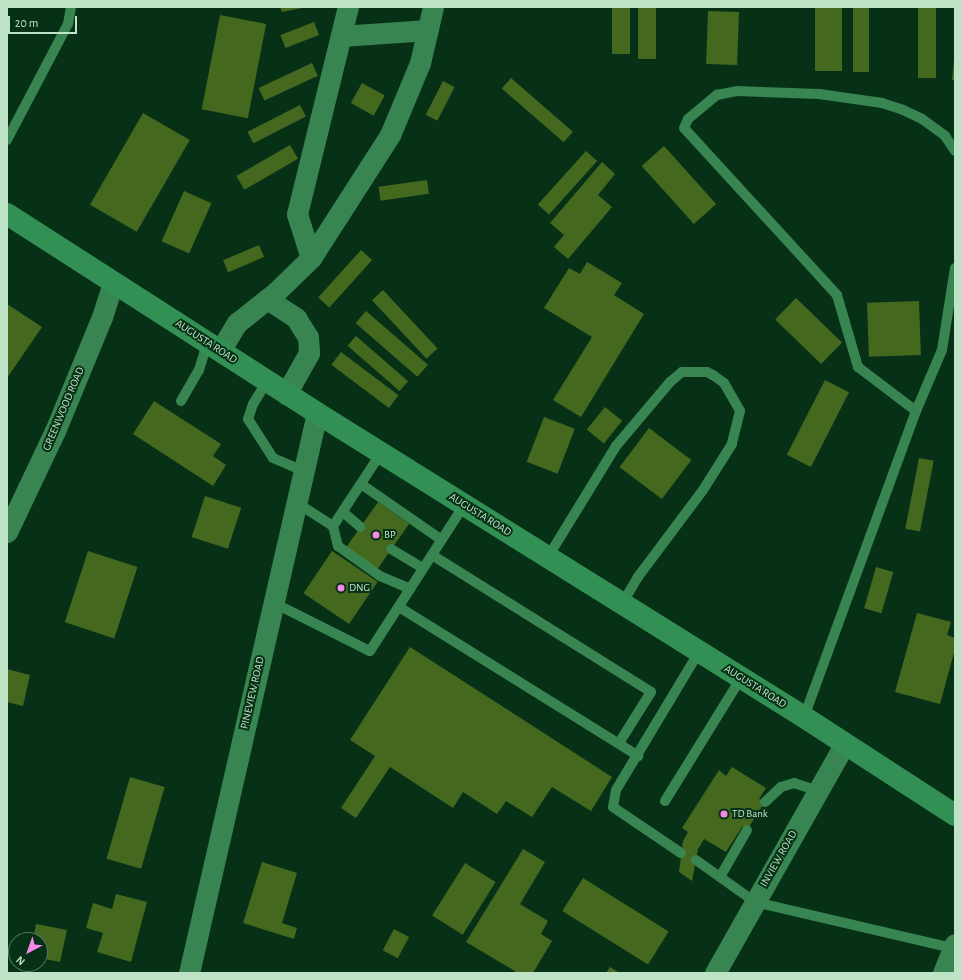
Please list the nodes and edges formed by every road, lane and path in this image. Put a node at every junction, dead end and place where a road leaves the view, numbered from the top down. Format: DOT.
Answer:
graph roads {
  1 [pos="71,7"];
  2 [pos="348,7"];
  3 [pos="433,7"];
  4 [pos="428,30"];
  5 [pos="341,36"];
  6 [pos="7,140"];
  7 [pos="955,151"];
  8 [pos="7,214"];
  9 [pos="311,258"];
  10 [pos="955,268"];
  11 [pos="113,283"];
  12 [pos="267,299"];
  13 [pos="214,347"];
  14 [pos="267,381"];
  15 [pos="286,394"];
  16 [pos="181,401"];
  17 [pos="916,410"];
  18 [pos="317,413"];
  19 [pos="381,453"];
  20 [pos="304,471"];
  21 [pos="361,484"];
  22 [pos="297,503"];
  23 [pos="464,505"];
  24 [pos="343,512"];
  25 [pos="334,526"];
  26 [pos="360,527"];
  27 [pos="7,532"];
  28 [pos="442,540"];
  29 [pos="391,549"];
  30 [pos="432,555"];
  31 [pos="548,558"];
  32 [pos="424,568"];
  33 [pos="410,589"];
  34 [pos="274,604"];
  35 [pos="622,604"];
  36 [pos="399,607"];
  37 [pos="699,652"];
  38 [pos="741,678"];
  39 [pos="804,717"];
  40 [pos="619,744"];
  41 [pos="844,745"];
  42 [pos="638,756"];
  43 [pos="818,791"];
  44 [pos="665,801"];
  45 [pos="765,802"];
  46 [pos="955,815"];
  47 [pos="747,830"];
  48 [pos="681,854"];
  49 [pos="696,860"];
  50 [pos="720,877"];
  51 [pos="755,902"];
  52 [pos="954,946"];
  53 [pos="189,973"];
  54 [pos="715,973"];
  55 [pos="943,973"];
  1 -- 6 [label="lane"];
  2 -- 5 [label="street"];
  3 -- 4 [label="street"];
  4 -- 5 [label="street"];
  4 -- 9 [label="street"];
  5 -- 9 [label="street"];
  7 -- 17 [label="lane"];
  8 -- 11 [label="main road, AUGUSTA ROAD"];
  9 -- 12 [label="street"];
  10 -- 17 [label="lane"];
  11 -- 13 [label="main road, AUGUSTA ROAD"];
  11 -- 27 [label="street, GREENWOOD ROAD"];
  12 -- 13 [label="street"];
  12 -- 15 [label="street"];
  13 -- 14 [label="main road, AUGUSTA ROAD"];
  13 -- 16 [label="lane"];
  14 -- 15 [label="main road, AUGUSTA ROAD"];
  14 -- 20 [label="lane"];
  15 -- 18 [label="main road, AUGUSTA ROAD"];
  17 -- 39 [label="lane"];
  18 -- 19 [label="main road, AUGUSTA ROAD"];
  18 -- 20 [label="street, PINEVIEW ROAD"];
  19 -- 21 [label="lane"];
  19 -- 23 [label="main road, AUGUSTA ROAD"];
  20 -- 22 [label="street, PINEVIEW ROAD"];
  21 -- 24 [label="lane"];
  21 -- 28 [label="lane"];
  22 -- 25 [label="lane"];
  22 -- 34 [label="street, PINEVIEW ROAD"];
  23 -- 28 [label="lane"];
  23 -- 31 [label="main road, AUGUSTA ROAD"];
  24 -- 25 [label="lane"];
  24 -- 26 [label="lane"];
  25 -- 33 [label="lane"];
  28 -- 30 [label="lane"];
  29 -- 32 [label="lane"];
  30 -- 32 [label="lane"];
  30 -- 40 [label="lane"];
  31 -- 35 [label="main road, AUGUSTA ROAD"];
  31 -- 35 [label="lane"];
  32 -- 33 [label="lane"];
  33 -- 36 [label="lane"];
  34 -- 36 [label="lane"];
  34 -- 53 [label="street, PINEVIEW ROAD"];
  35 -- 37 [label="main road, AUGUSTA ROAD"];
  36 -- 40 [label="lane"];
  37 -- 38 [label="main road, AUGUSTA ROAD"];
  37 -- 42 [label="lane"];
  38 -- 39 [label="main road, AUGUSTA ROAD"];
  38 -- 44 [label="lane"];
  39 -- 41 [label="main road, AUGUSTA ROAD"];
  40 -- 42 [label="lane"];
  41 -- 43 [label="street, INVIEW ROAD"];
  41 -- 46 [label="main road, AUGUSTA ROAD"];
  42 -- 48 [label="lane"];
  43 -- 45 [label="lane"];
  43 -- 51 [label="street, INVIEW ROAD"];
  47 -- 50 [label="lane"];
  49 -- 50 [label="lane"];
  50 -- 51 [label="lane"];
  51 -- 52 [label="lane"];
  51 -- 54 [label="street, INVIEW ROAD"];
  52 -- 55 [label="street"];
}
